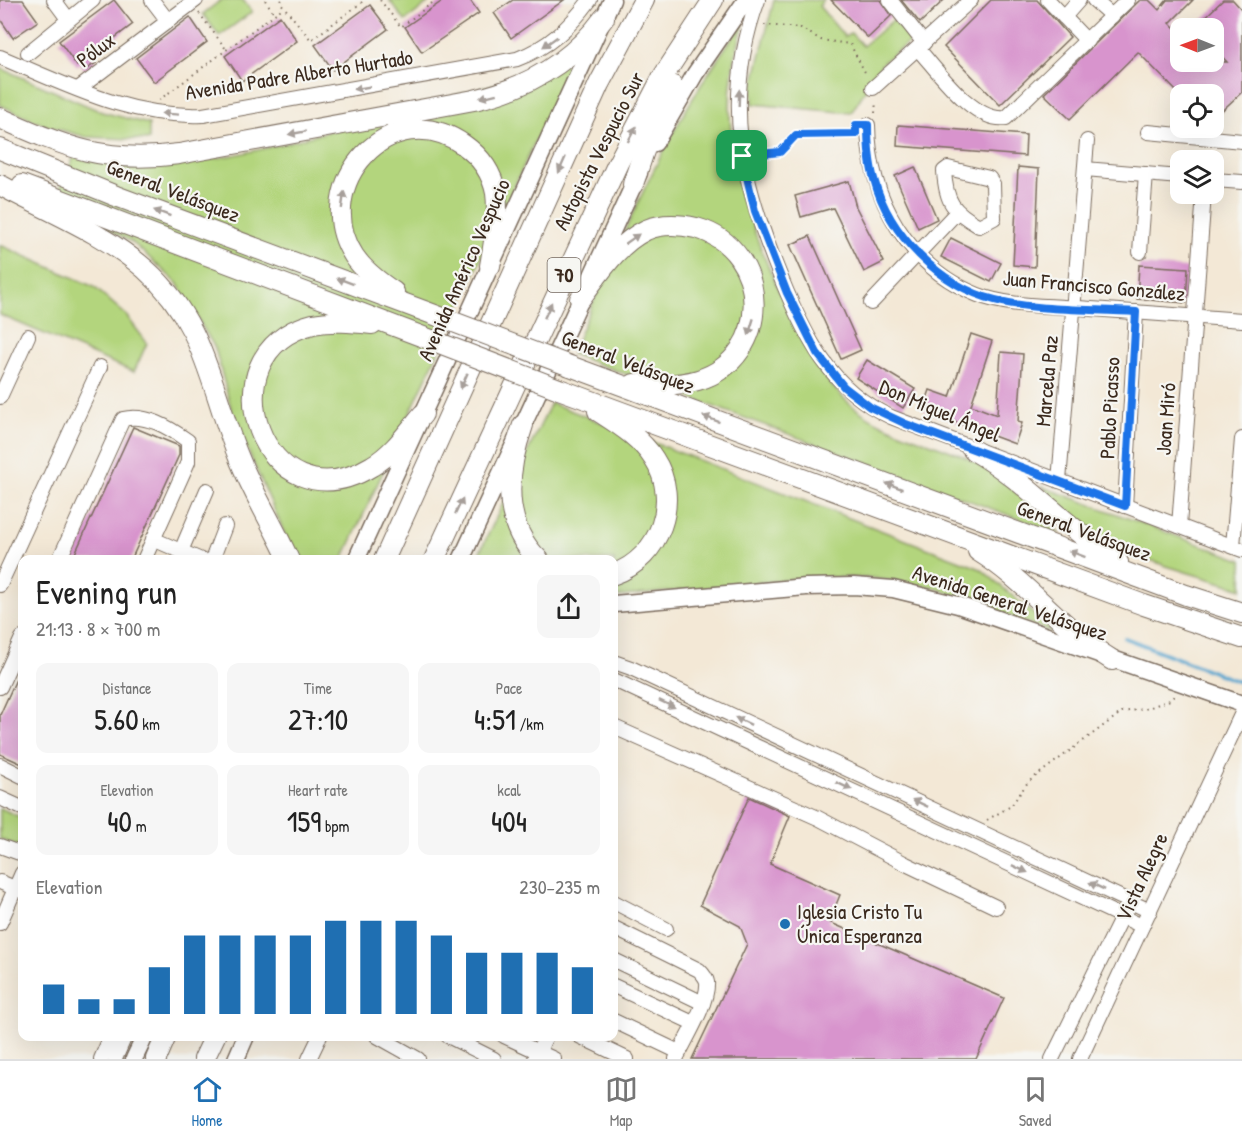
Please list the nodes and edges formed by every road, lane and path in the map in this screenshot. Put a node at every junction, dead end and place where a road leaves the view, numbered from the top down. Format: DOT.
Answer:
graph roads {
  1 [pos="54,0"];
  2 [pos="93,0"];
  3 [pos="152,0"];
  4 [pos="265,0"];
  5 [pos="282,0"];
  6 [pos="365,0"];
  7 [pos="380,0"];
  8 [pos="436,0"];
  9 [pos="590,0"];
  10 [pos="612,0"];
  11 [pos="645,0"];
  12 [pos="713,0"];
  13 [pos="718,0"];
  14 [pos="746,0"];
  15 [pos="758,0"];
  16 [pos="890,0"];
  17 [pos="971,0"];
  18 [pos="1048,0"];
  19 [pos="1079,0"];
  20 [pos="1094,0"];
  21 [pos="1128,0"];
  22 [pos="194,2"];
  23 [pos="284,7"];
  24 [pos="275,14"];
  25 [pos="1112,16"];
  26 [pos="1064,17"];
  27 [pos="604,18"];
  28 [pos="68,19"];
  29 [pos="168,21"];
  30 [pos="750,25"];
  31 [pos="1087,41"];
  32 [pos="921,46"];
  33 [pos="227,50"];
  34 [pos="28,52"];
  35 [pos="0,57"];
  36 [pos="873,88"];
  37 [pos="78,89"];
  38 [pos="159,100"];
  39 [pos="0,118"];
  40 [pos="868,125"];
  41 [pos="1148,132"];
  42 [pos="1087,141"];
  43 [pos="1242,141"];
  44 [pos="0,149"];
  45 [pos="742,156"];
  46 [pos="1085,169"];
  47 [pos="1146,174"];
  48 [pos="0,176"];
  49 [pos="1170,176"];
  50 [pos="1224,181"];
  51 [pos="1242,182"];
  52 [pos="633,184"];
  53 [pos="0,185"];
  54 [pos="1203,204"];
  55 [pos="956,213"];
  56 [pos="1140,252"];
  57 [pos="918,253"];
  58 [pos="490,266"];
  59 [pos="580,299"];
  60 [pos="871,303"];
  61 [pos="1075,308"];
  62 [pos="419,309"];
  63 [pos="1136,312"];
  64 [pos="1194,316"];
  65 [pos="1242,320"];
  66 [pos="396,326"];
  67 [pos="28,336"];
  68 [pos="100,367"];
  69 [pos="615,383"];
  70 [pos="560,389"];
  71 [pos="0,397"];
  72 [pos="423,414"];
  73 [pos="523,424"];
  74 [pos="1242,439"];
  75 [pos="973,450"];
  76 [pos="1059,481"];
  77 [pos="207,490"];
  78 [pos="1125,506"];
  79 [pos="225,526"];
  80 [pos="1179,526"];
  81 [pos="942,530"];
  82 [pos="153,539"];
  83 [pos="1238,548"];
  84 [pos="181,551"];
  85 [pos="61,555"];
  86 [pos="146,555"];
  87 [pos="190,555"];
  88 [pos="214,555"];
  89 [pos="286,555"];
  90 [pos="358,555"];
  91 [pos="386,555"];
  92 [pos="436,555"];
  93 [pos="463,555"];
  94 [pos="535,555"];
  95 [pos="618,572"];
  96 [pos="1151,582"];
  97 [pos="0,585"];
  98 [pos="618,604"];
  99 [pos="1242,613"];
  100 [pos="1242,638"];
  101 [pos="18,647"];
  102 [pos="1112,660"];
  103 [pos="618,663"];
  104 [pos="618,682"];
  105 [pos="1182,686"];
  106 [pos="0,687"];
  107 [pos="1242,704"];
  108 [pos="1242,713"];
  109 [pos="618,729"];
  110 [pos="0,765"];
  111 [pos="18,774"];
  112 [pos="0,798"];
  113 [pos="18,806"];
  114 [pos="978,831"];
  115 [pos="0,846"];
  116 [pos="18,853"];
  117 [pos="0,882"];
  118 [pos="18,889"];
  119 [pos="18,891"];
  120 [pos="1130,902"];
  121 [pos="618,905"];
  122 [pos="996,907"];
  123 [pos="1150,911"];
  124 [pos="1122,917"];
  125 [pos="0,922"];
  126 [pos="1142,926"];
  127 [pos="618,930"];
  128 [pos="666,930"];
  129 [pos="618,962"];
  130 [pos="618,988"];
  131 [pos="703,1003"];
  132 [pos="618,1023"];
  133 [pos="693,1023"];
  134 [pos="109,1041"];
  135 [pos="123,1041"];
  136 [pos="143,1041"];
  137 [pos="164,1041"];
  138 [pos="213,1041"];
  139 [pos="244,1041"];
  140 [pos="318,1041"];
  141 [pos="383,1041"];
  142 [pos="458,1041"];
  143 [pos="512,1041"];
  144 [pos="543,1041"];
  145 [pos="589,1041"];
  146 [pos="401,1055"];
  147 [pos="536,1055"];
  148 [pos="678,1055"];
  149 [pos="101,1059"];
  150 [pos="115,1059"];
  151 [pos="134,1059"];
  152 [pos="156,1059"];
  153 [pos="204,1059"];
  154 [pos="236,1059"];
  155 [pos="309,1059"];
  156 [pos="418,1059"];
  157 [pos="494,1059"];
  158 [pos="554,1059"];
  159 [pos="627,1059"];
  160 [pos="1052,1059"];
  161 [pos="1080,1059"];
  1 -- 28 [label="street"];
  2 -- 28 [label="street"];
  3 -- 29 [label="street"];
  4 -- 24 [label="path"];
  5 -- 23 [label="path"];
  6 -- 23 [label="path"];
  7 -- 8 [label="path"];
  9 -- 37 [label="street, Avenida Padre Alberto Hurtado, one-way"];
  10 -- 27 [label="main road, Avenida Américo Vespucio"];
  11 -- 91 [label="highway, Autopista Vespucio Sur / 70, one-way"];
  92 -- 12 [label="highway, Autopista Vespucio Sur / 70, one-way"];
  13 -- 52 [label="highway"];
  14 -- 52 [label="main road"];
  15 -- 30 [label="street, Don Miguel Ángel"];
  16 -- 32 [label="street"];
  17 -- 32 [label="street"];
  18 -- 26 [label="street"];
  19 -- 26 [label="street"];
  20 -- 25 [label="street"];
  21 -- 25 [label="street"];
  22 -- 29 [label="street, Pólux"];
  22 -- 33 [label="path"];
  23 -- 24 [label="path"];
  24 -- 33 [label="path"];
  25 -- 31 [label="street"];
  26 -- 31 [label="street"];
  27 -- 39 [label="highway, one-way"];
  27 -- 58 [label="main road, Avenida Américo Vespucio"];
  28 -- 34 [label="street"];
  29 -- 37 [label="street, Pólux"];
  30 -- 36 [label="path"];
  45 -- 30 [label="street, Don Miguel Ángel, one-way"];
  31 -- 32 [label="street"];
  32 -- 36 [label="street"];
  33 -- 38 [label="path"];
  35 -- 37 [label="street, Avenida Padre Alberto Hurtado"];
  36 -- 40 [label="path"];
  40 -- 45 [label="path"];
  40 -- 57 [label="street, Juan Francisco González"];
  41 -- 43 [label="street"];
  42 -- 46 [label="street, Marcela Paz"];
  62 -- 44 [label="highway, General Velásquez, one-way"];
  45 -- 75 [label="street, Don Miguel Ángel"];
  46 -- 47 [label="street"];
  46 -- 61 [label="street, Marcela Paz"];
  47 -- 49 [label="street"];
  47 -- 56 [label="street"];
  48 -- 66 [label="highway"];
  50 -- 51 [label="street"];
  52 -- 59 [label="main road"];
  53 -- 89 [label="highway"];
  54 -- 64 [label="street, Joan Miró"];
  55 -- 55 [label="street"];
  55 -- 57 [label="street"];
  57 -- 60 [label="street"];
  57 -- 61 [label="street, Juan Francisco González"];
  62 -- 58 [label="highway, one-way"];
  58 -- 72 [label="main road, Avenida Américo Vespucio"];
  59 -- 69 [label="highway, one-way"];
  59 -- 73 [label="main road"];
  61 -- 63 [label="street, Juan Francisco González"];
  61 -- 76 [label="street, Marcela Paz"];
  62 -- 69 [label="highway, General Velásquez, bridge"];
  63 -- 64 [label="street, Juan Francisco González"];
  63 -- 78 [label="street, Pablo Picasso"];
  64 -- 65 [label="street, Juan Francisco González"];
  64 -- 80 [label="street, Joan Miró"];
  66 -- 70 [label="highway, bridge"];
  66 -- 72 [label="highway"];
  67 -- 71 [label="street"];
  68 -- 97 [label="street"];
  96 -- 69 [label="highway, General Velásquez, one-way"];
  70 -- 81 [label="highway"];
  70 -- 95 [label="highway"];
  72 -- 90 [label="main road, Avenida Américo Vespucio"];
  73 -- 93 [label="main road"];
  73 -- 94 [label="highway"];
  74 -- 83 [label="street"];
  75 -- 76 [label="street, Don Miguel Ángel"];
  75 -- 96 [label="highway"];
  76 -- 78 [label="street, Don Miguel Ángel"];
  77 -- 84 [label="street"];
  78 -- 80 [label="street, Don Miguel Ángel"];
  79 -- 88 [label="street"];
  80 -- 83 [label="street, Don Miguel Ángel"];
  81 -- 100 [label="highway"];
  81 -- 102 [label="highway"];
  82 -- 84 [label="street"];
  82 -- 85 [label="street"];
  82 -- 86 [label="street"];
  84 -- 87 [label="street"];
  96 -- 99 [label="highway, General Velásquez"];
  98 -- 102 [label="main road, Avenida General Velásquez"];
  101 -- 106 [label="street"];
  102 -- 105 [label="main road, Avenida General Velásquez"];
  114 -- 103 [label="street, one-way"];
  104 -- 124 [label="street, one-way"];
  105 -- 107 [label="main road, Avenida General Velásquez"];
  105 -- 114 [label="path"];
  108 -- 123 [label="street, Vista Alegre"];
  109 -- 122 [label="street"];
  110 -- 111 [label="street"];
  112 -- 113 [label="street"];
  120 -- 114 [label="street, one-way"];
  115 -- 116 [label="street"];
  117 -- 118 [label="street"];
  119 -- 125 [label="street"];
  120 -- 123 [label="street"];
  120 -- 124 [label="street"];
  121 -- 128 [label="street"];
  123 -- 126 [label="street, Vista Alegre"];
  124 -- 126 [label="street"];
  124 -- 160 [label="street"];
  126 -- 161 [label="street, Vista Alegre"];
  127 -- 131 [label="street"];
  129 -- 131 [label="street"];
  130 -- 133 [label="street"];
  131 -- 133 [label="street"];
  132 -- 148 [label="street"];
  133 -- 148 [label="street"];
  134 -- 149 [label="street"];
  135 -- 150 [label="street"];
  136 -- 151 [label="main road"];
  137 -- 152 [label="highway"];
  138 -- 153 [label="highway"];
  139 -- 154 [label="main road"];
  140 -- 155 [label="street"];
  141 -- 146 [label="street"];
  142 -- 157 [label="street"];
  143 -- 147 [label="street"];
  144 -- 147 [label="street"];
  145 -- 159 [label="street"];
  146 -- 156 [label="street"];
  147 -- 158 [label="street"];
}
